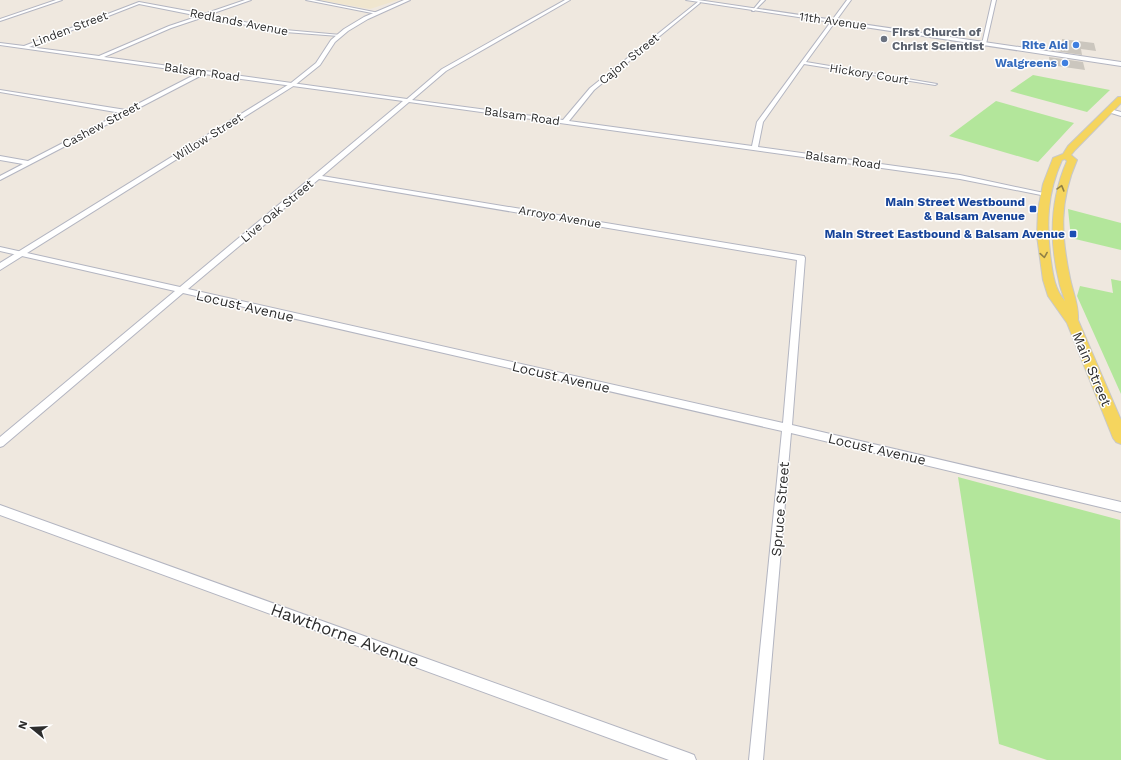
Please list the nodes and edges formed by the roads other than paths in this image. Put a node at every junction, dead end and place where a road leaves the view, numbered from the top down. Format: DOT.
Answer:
graph roads {
  1 [pos="60,0"];
  2 [pos="249,0"];
  3 [pos="308,0"];
  4 [pos="408,0"];
  5 [pos="568,0"];
  6 [pos="688,0"];
  7 [pos="763,0"];
  8 [pos="848,0"];
  9 [pos="994,0"];
  10 [pos="699,2"];
  11 [pos="139,3"];
  12 [pos="753,10"];
  13 [pos="378,13"];
  14 [pos="204,15"];
  15 [pos="0,20"];
  16 [pos="833,21"];
  17 [pos="339,35"];
  18 [pos="0,44"];
  19 [pos="984,44"];
  20 [pos="24,47"];
  21 [pos="101,57"];
  22 [pos="804,63"];
  23 [pos="1121,64"];
  24 [pos="203,72"];
  25 [pos="293,84"];
  26 [pos="935,84"];
  27 [pos="0,91"];
  28 [pos="1121,99"];
  29 [pos="409,101"];
  30 [pos="1110,111"];
  31 [pos="126,112"];
  32 [pos="1121,114"];
  33 [pos="565,122"];
  34 [pos="755,147"];
  35 [pos="1066,156"];
  36 [pos="0,158"];
  37 [pos="29,163"];
  38 [pos="319,176"];
  39 [pos="0,178"];
  40 [pos="1044,195"];
  41 [pos="1057,237"];
  42 [pos="0,249"];
  43 [pos="20,254"];
  44 [pos="801,258"];
  45 [pos="0,267"];
  46 [pos="180,292"];
  47 [pos="1073,322"];
  48 [pos="787,428"];
  49 [pos="1121,438"];
  50 [pos="0,443"];
  51 [pos="1121,507"];
  52 [pos="0,510"];
  53 [pos="689,760"];
  54 [pos="756,760"];
  1 -- 15 [label="street"];
  2 -- 14 [label="street"];
  3 -- 13 [label="street"];
  4 -- 13 [label="street, Willow Street"];
  5 -- 29 [label="street, Live Oak Street"];
  6 -- 10 [label="main road, 11th Avenue"];
  7 -- 12 [label="street"];
  8 -- 16 [label="street"];
  9 -- 19 [label="street"];
  10 -- 12 [label="main road, 11th Avenue"];
  10 -- 33 [label="street, Cajon Street"];
  11 -- 14 [label="street, Redlands Avenue"];
  11 -- 20 [label="street, Linden Street"];
  12 -- 16 [label="main road, 11th Avenue"];
  13 -- 17 [label="street, Willow Street"];
  14 -- 17 [label="street, Redlands Avenue"];
  14 -- 21 [label="street"];
  16 -- 19 [label="main road, 11th Avenue"];
  16 -- 22 [label="street"];
  17 -- 25 [label="street, Willow Street"];
  18 -- 20 [label="street, Balsam Road"];
  19 -- 23 [label="main road, 11th Avenue"];
  20 -- 21 [label="street, Balsam Road"];
  21 -- 24 [label="street, Balsam Road"];
  22 -- 26 [label="street, Hickory Court"];
  22 -- 34 [label="street"];
  24 -- 25 [label="street, Balsam Road"];
  24 -- 31 [label="street, Cashew Street"];
  25 -- 29 [label="street, Balsam Road"];
  25 -- 43 [label="street, Willow Street"];
  27 -- 31 [label="street"];
  28 -- 30 [label="main road, Main Street"];
  29 -- 33 [label="street, Balsam Road"];
  29 -- 38 [label="street, Live Oak Street"];
  30 -- 32 [label="street"];
  30 -- 35 [label="main road, Main Street"];
  31 -- 37 [label="street, Cashew Street"];
  33 -- 34 [label="street, Balsam Road"];
  34 -- 40 [label="street, Balsam Road"];
  35 -- 40 [label="main road, Main Street"];
  41 -- 35 [label="main road, Main Street, one-way"];
  36 -- 37 [label="street"];
  37 -- 39 [label="street, Cashew Street"];
  38 -- 44 [label="street, Arroyo Avenue"];
  38 -- 46 [label="street, Live Oak Street"];
  40 -- 41 [label="main road"];
  40 -- 47 [label="main road, Main Street, one-way"];
  41 -- 47 [label="main road, Main Street"];
  42 -- 43 [label="street, Locust Avenue"];
  43 -- 45 [label="street, Willow Street"];
  43 -- 46 [label="street, Locust Avenue"];
  44 -- 48 [label="street, Spruce Street"];
  46 -- 48 [label="street, Locust Avenue"];
  46 -- 50 [label="street, Live Oak Street"];
  47 -- 49 [label="main road, Main Street"];
  48 -- 51 [label="street, Locust Avenue"];
  48 -- 54 [label="street, Spruce Street"];
  52 -- 53 [label="street, Hawthorne Avenue"];
}
